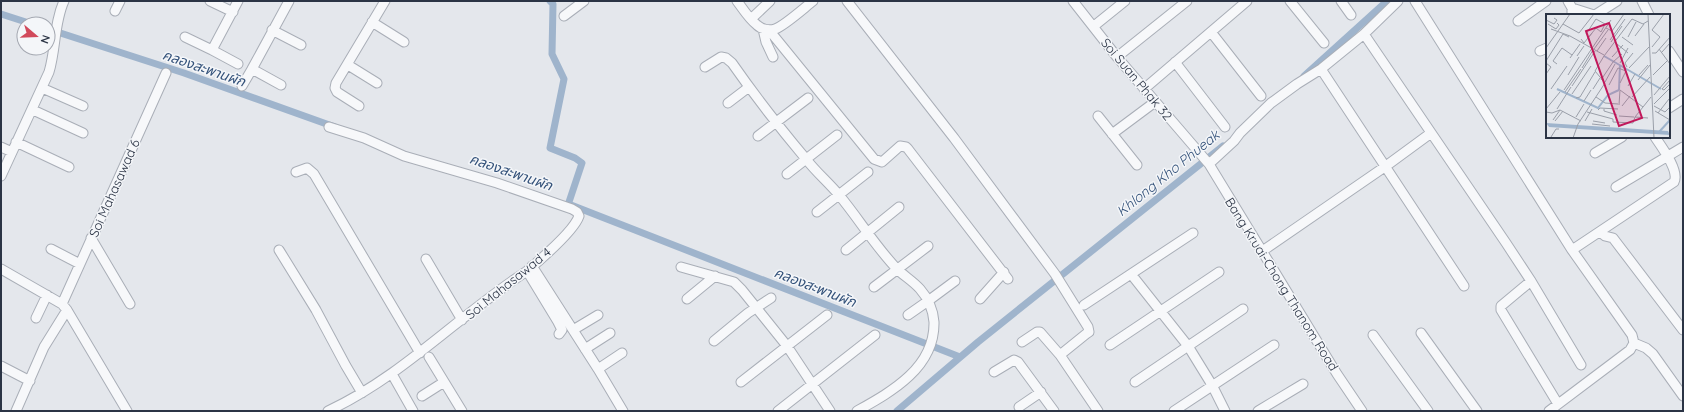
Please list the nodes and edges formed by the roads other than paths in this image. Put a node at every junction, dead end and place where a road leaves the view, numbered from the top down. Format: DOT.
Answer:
graph roads {
  1 [pos="64,1"];
  2 [pos="120,1"];
  3 [pos="210,1"];
  4 [pos="238,1"];
  5 [pos="289,1"];
  6 [pos="385,1"];
  7 [pos="583,1"];
  8 [pos="737,1"];
  9 [pos="770,1"];
  10 [pos="813,1"];
  11 [pos="847,1"];
  12 [pos="1073,1"];
  13 [pos="1125,1"];
  14 [pos="1186,1"];
  15 [pos="1247,1"];
  16 [pos="1290,1"];
  17 [pos="1341,1"];
  18 [pos="1398,1"];
  19 [pos="1415,1"];
  20 [pos="1546,1"];
  21 [pos="1617,1"];
  22 [pos="1644,2"];
  23 [pos="1570,8"];
  24 [pos="114,11"];
  25 [pos="233,12"];
  26 [pos="1591,14"];
  27 [pos="1597,14"];
  28 [pos="1649,14"];
  29 [pos="1351,15"];
  30 [pos="564,16"];
  31 [pos="750,19"];
  32 [pos="1518,21"];
  33 [pos="372,22"];
  34 [pos="1094,26"];
  35 [pos="766,29"];
  36 [pos="272,30"];
  37 [pos="1211,32"];
  38 [pos="1364,34"];
  39 [pos="185,37"];
  40 [pos="404,42"];
  41 [pos="1324,43"];
  42 [pos="301,45"];
  43 [pos="212,50"];
  44 [pos="1670,52"];
  45 [pos="773,57"];
  46 [pos="1117,57"];
  47 [pos="1175,62"];
  48 [pos="238,64"];
  49 [pos="348,66"];
  50 [pos="705,67"];
  51 [pos="252,68"];
  52 [pos="1321,69"];
  53 [pos="1683,72"];
  54 [pos="166,73"];
  55 [pos="377,83"];
  56 [pos="281,85"];
  57 [pos="242,86"];
  58 [pos="749,87"];
  59 [pos="42,88"];
  60 [pos="1144,89"];
  61 [pos="1261,96"];
  62 [pos="808,98"];
  63 [pos="1683,99"];
  64 [pos="1155,102"];
  65 [pos="728,103"];
  66 [pos="83,106"];
  67 [pos="359,106"];
  68 [pos="1670,107"];
  69 [pos="33,110"];
  70 [pos="1098,116"];
  71 [pos="777,122"];
  72 [pos="329,127"];
  73 [pos="1224,127"];
  74 [pos="83,133"];
  75 [pos="1431,133"];
  76 [pos="1112,134"];
  77 [pos="837,135"];
  78 [pos="758,136"];
  79 [pos="1620,138"];
  80 [pos="1656,138"];
  81 [pos="16,142"];
  82 [pos="1,147"];
  83 [pos="1683,147"];
  84 [pos="12,152"];
  85 [pos="1595,153"];
  86 [pos="1668,156"];
  87 [pos="806,160"];
  88 [pos="1206,161"];
  89 [pos="1137,165"];
  90 [pos="1386,166"];
  91 [pos="69,167"];
  92 [pos="296,172"];
  93 [pos="868,172"];
  94 [pos="787,174"];
  95 [pos="1,176"];
  96 [pos="1616,187"];
  97 [pos="839,195"];
  98 [pos="899,207"];
  99 [pos="817,212"];
  100 [pos="867,232"];
  101 [pos="1600,232"];
  102 [pos="1193,233"];
  103 [pos="91,238"];
  104 [pos="928,246"];
  105 [pos="51,249"];
  106 [pos="279,250"];
  107 [pos="846,250"];
  108 [pos="1572,250"];
  109 [pos="1261,252"];
  110 [pos="426,259"];
  111 [pos="80,264"];
  112 [pos="681,267"];
  113 [pos="530,268"];
  114 [pos="1,269"];
  115 [pos="897,269"];
  116 [pos="1219,272"];
  117 [pos="1131,274"];
  118 [pos="715,276"];
  119 [pos="955,281"];
  120 [pos="1531,281"];
  121 [pos="1464,286"];
  122 [pos="874,287"];
  123 [pos="47,295"];
  124 [pos="771,298"];
  125 [pos="687,299"];
  126 [pos="980,299"];
  127 [pos="928,301"];
  128 [pos="130,304"];
  129 [pos="1084,305"];
  130 [pos="65,307"];
  131 [pos="756,308"];
  132 [pos="1243,309"];
  133 [pos="1161,312"];
  134 [pos="598,315"];
  135 [pos="827,315"];
  136 [pos="908,315"];
  137 [pos="36,318"];
  138 [pos="462,320"];
  139 [pos="573,330"];
  140 [pos="1683,330"];
  141 [pos="610,333"];
  142 [pos="1421,333"];
  143 [pos="559,334"];
  144 [pos="875,335"];
  145 [pos="1372,335"];
  146 [pos="714,341"];
  147 [pos="1022,342"];
  148 [pos="1634,343"];
  149 [pos="1110,345"];
  150 [pos="1274,345"];
  151 [pos="787,346"];
  152 [pos="1188,346"];
  153 [pos="585,349"];
  154 [pos="622,353"];
  155 [pos="424,355"];
  156 [pos="1060,355"];
  157 [pos="1581,365"];
  158 [pos="1,366"];
  159 [pos="598,369"];
  160 [pos="994,372"];
  161 [pos="392,374"];
  162 [pos="30,381"];
  163 [pos="444,382"];
  164 [pos="741,382"];
  165 [pos="1134,382"];
  166 [pos="812,383"];
  167 [pos="1303,384"];
  168 [pos="1212,385"];
  169 [pos="1041,392"];
  170 [pos="362,393"];
  171 [pos="422,396"];
  172 [pos="1683,396"];
  173 [pos="1558,404"];
  174 [pos="1019,407"];
  175 [pos="16,411"];
  176 [pos="127,411"];
  177 [pos="328,411"];
  178 [pos="413,411"];
  179 [pos="462,411"];
  180 [pos="623,411"];
  181 [pos="778,411"];
  182 [pos="830,411"];
  183 [pos="857,411"];
  184 [pos="1054,411"];
  185 [pos="1098,411"];
  186 [pos="1174,411"];
  187 [pos="1225,411"];
  188 [pos="1258,411"];
  189 [pos="1362,411"];
  190 [pos="1428,411"];
  191 [pos="1477,411"];
  192 [pos="1549,411"];
  1 -- 59 [label="street"];
  2 -- 24 [label="street"];
  3 -- 25 [label="street"];
  4 -- 25 [label="street"];
  5 -- 36 [label="street"];
  6 -- 33 [label="street"];
  7 -- 30 [label="street"];
  8 -- 31 [label="street"];
  9 -- 31 [label="street"];
  10 -- 35 [label="street"];
  11 -- 156 [label="street"];
  12 -- 34 [label="street, Soi Suan Phak 32"];
  13 -- 34 [label="street"];
  14 -- 46 [label="street"];
  15 -- 37 [label="street"];
  16 -- 41 [label="street"];
  17 -- 29 [label="street"];
  18 -- 38 [label="street"];
  19 -- 108 [label="street"];
  20 -- 32 [label="street"];
  21 -- 27 [label="street"];
  22 -- 28 [label="street"];
  23 -- 26 [label="street"];
  25 -- 43 [label="street"];
  31 -- 35 [label="street"];
  33 -- 40 [label="street"];
  33 -- 49 [label="street"];
  34 -- 46 [label="street, Soi Suan Phak 32"];
  35 -- 45 [label="street"];
  35 -- 126 [label="street"];
  36 -- 42 [label="street"];
  36 -- 51 [label="street"];
  37 -- 47 [label="street"];
  37 -- 61 [label="street"];
  38 -- 52 [label="street"];
  38 -- 75 [label="street"];
  39 -- 43 [label="street"];
  43 -- 48 [label="street"];
  44 -- 53 [label="street"];
  46 -- 60 [label="street, Soi Suan Phak 32"];
  47 -- 60 [label="street"];
  47 -- 73 [label="street"];
  49 -- 55 [label="street"];
  49 -- 67 [label="street"];
  50 -- 58 [label="street"];
  51 -- 56 [label="street"];
  51 -- 57 [label="street"];
  52 -- 88 [label="street"];
  52 -- 90 [label="street"];
  54 -- 103 [label="street, Soi Mahasawad 6"];
  58 -- 65 [label="street"];
  58 -- 71 [label="street"];
  59 -- 66 [label="street"];
  59 -- 69 [label="street"];
  60 -- 64 [label="street, Soi Suan Phak 32"];
  62 -- 71 [label="street"];
  63 -- 68 [label="street"];
  64 -- 76 [label="street"];
  64 -- 88 [label="street, Soi Suan Phak 32"];
  69 -- 74 [label="street"];
  69 -- 81 [label="street"];
  70 -- 76 [label="street"];
  71 -- 78 [label="street"];
  71 -- 87 [label="street"];
  72 -- 113 [label="street, Soi Mahasawad 4"];
  75 -- 90 [label="street"];
  75 -- 120 [label="street"];
  76 -- 89 [label="street"];
  77 -- 87 [label="street"];
  79 -- 85 [label="street"];
  80 -- 86 [label="street"];
  81 -- 84 [label="street"];
  81 -- 91 [label="street"];
  82 -- 84 [label="street"];
  83 -- 86 [label="street"];
  84 -- 95 [label="street"];
  86 -- 96 [label="street"];
  86 -- 101 [label="street"];
  87 -- 94 [label="street"];
  87 -- 97 [label="street"];
  88 -- 109 [label="street, Bang Kruai-Chong Thanom Road"];
  90 -- 109 [label="street"];
  90 -- 121 [label="street"];
  92 -- 155 [label="street"];
  93 -- 97 [label="street"];
  97 -- 99 [label="street"];
  97 -- 100 [label="street"];
  98 -- 100 [label="street"];
  100 -- 107 [label="street"];
  100 -- 115 [label="street"];
  101 -- 108 [label="street"];
  101 -- 140 [label="street"];
  102 -- 117 [label="street"];
  103 -- 111 [label="street, Soi Mahasawad 6"];
  103 -- 128 [label="street"];
  104 -- 115 [label="street"];
  105 -- 111 [label="street"];
  106 -- 170 [label="street"];
  108 -- 148 [label="street"];
  109 -- 189 [label="street, Bang Kruai-Chong Thanom Road"];
  110 -- 138 [label="street"];
  111 -- 130 [label="street, Soi Mahasawad 6"];
  112 -- 118 [label="street"];
  113 -- 138 [label="street, Soi Mahasawad 4"];
  113 -- 139 [label="street"];
  113 -- 143 [label="street"];
  114 -- 123 [label="street"];
  115 -- 122 [label="street"];
  115 -- 127 [label="street"];
  116 -- 133 [label="street"];
  117 -- 129 [label="street"];
  117 -- 133 [label="street"];
  118 -- 125 [label="street"];
  118 -- 131 [label="street"];
  119 -- 127 [label="street"];
  120 -- 157 [label="street"];
  120 -- 173 [label="street"];
  123 -- 130 [label="street"];
  123 -- 137 [label="street"];
  124 -- 131 [label="street"];
  127 -- 136 [label="street"];
  127 -- 183 [label="street"];
  130 -- 162 [label="street, Soi Mahasawad 6"];
  130 -- 176 [label="street"];
  131 -- 146 [label="street"];
  131 -- 151 [label="street"];
  132 -- 152 [label="street"];
  133 -- 149 [label="street"];
  133 -- 152 [label="street"];
  134 -- 139 [label="street"];
  135 -- 151 [label="street"];
  138 -- 155 [label="street, Soi Mahasawad 4"];
  139 -- 153 [label="street"];
  141 -- 153 [label="street"];
  142 -- 191 [label="street"];
  144 -- 166 [label="street"];
  145 -- 190 [label="street"];
  147 -- 156 [label="street"];
  148 -- 172 [label="street"];
  148 -- 173 [label="street"];
  150 -- 168 [label="street"];
  151 -- 164 [label="street"];
  151 -- 166 [label="street"];
  152 -- 165 [label="street"];
  152 -- 168 [label="street"];
  153 -- 159 [label="street"];
  154 -- 159 [label="street"];
  155 -- 161 [label="street, Soi Mahasawad 4"];
  155 -- 163 [label="street"];
  156 -- 185 [label="street"];
  158 -- 162 [label="street"];
  159 -- 180 [label="street"];
  160 -- 169 [label="street"];
  161 -- 170 [label="street, Soi Mahasawad 4"];
  161 -- 178 [label="street"];
  162 -- 175 [label="street, Soi Mahasawad 6"];
  163 -- 171 [label="street"];
  163 -- 179 [label="street"];
  166 -- 181 [label="street"];
  166 -- 182 [label="street"];
  167 -- 188 [label="street"];
  168 -- 186 [label="street"];
  168 -- 187 [label="street"];
  169 -- 174 [label="street"];
  169 -- 184 [label="street"];
  170 -- 177 [label="street, Soi Mahasawad 4"];
  173 -- 192 [label="street"];
}
